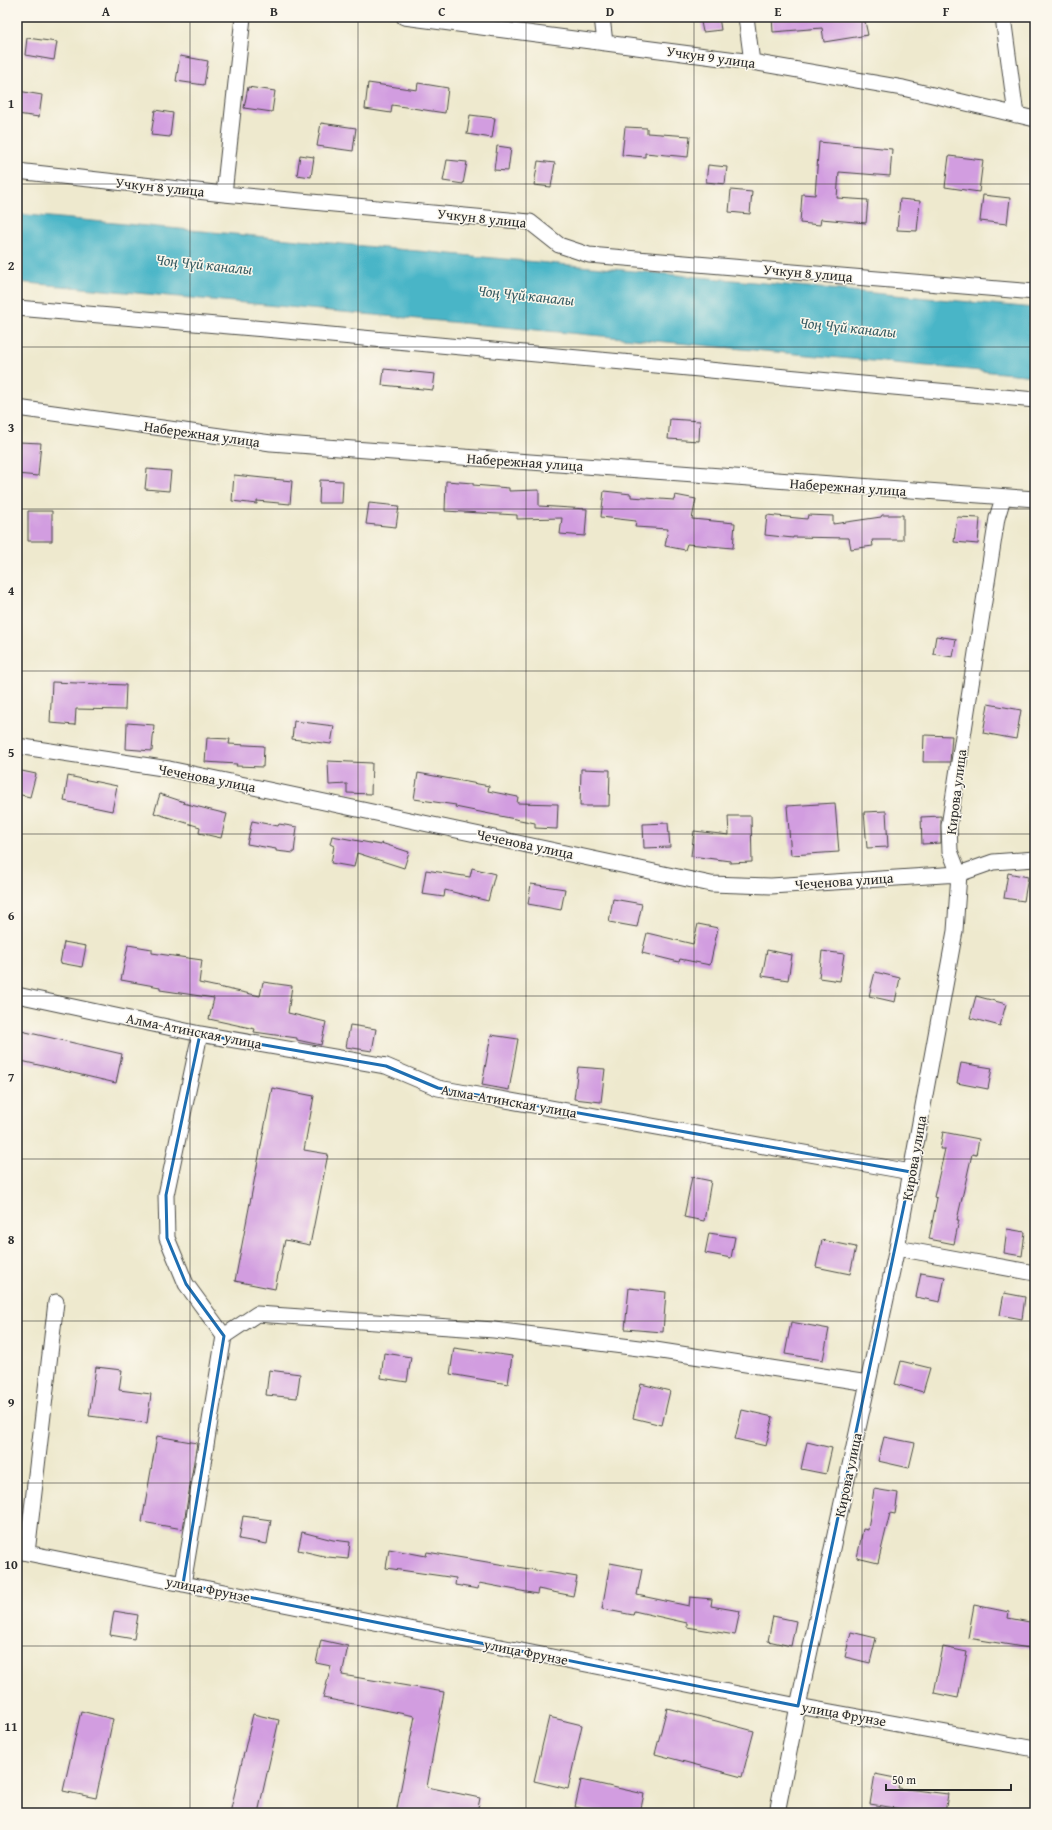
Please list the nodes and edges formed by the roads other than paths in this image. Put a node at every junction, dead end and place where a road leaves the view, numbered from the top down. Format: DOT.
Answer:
graph roads {
  1 [pos="243,17"];
  2 [pos="407,17"];
  3 [pos="602,17"];
  4 [pos="746,17"];
  5 [pos="1003,17"];
  6 [pos="605,43"];
  7 [pos="752,62"];
  8 [pos="1016,115"];
  9 [pos="1035,119"];
  10 [pos="17,171"];
  11 [pos="224,194"];
  12 [pos="1035,292"];
  13 [pos="17,308"];
  14 [pos="1035,400"];
  15 [pos="17,408"];
  16 [pos="1003,498"];
  17 [pos="1035,499"];
  18 [pos="17,746"];
  19 [pos="1035,859"];
  20 [pos="959,874"];
  21 [pos="17,995"];
  22 [pos="200,1034"];
  23 [pos="911,1172"];
  24 [pos="897,1248"];
  25 [pos="1035,1273"];
  26 [pos="56,1302"];
  27 [pos="224,1336"];
  28 [pos="868,1383"];
  29 [pos="22,1552"];
  30 [pos="182,1584"];
  31 [pos="798,1706"];
  32 [pos="1035,1749"];
  33 [pos="777,1813"];
  1 -- 11 [label="street"];
  2 -- 6 [label="street, Учкун 9 улица"];
  3 -- 6 [label="street"];
  4 -- 7 [label="street"];
  5 -- 8 [label="street"];
  6 -- 7 [label="street, Учкун 9 улица"];
  7 -- 8 [label="street, Учкун 9 улица"];
  8 -- 9 [label="street, Учкун 9 улица"];
  10 -- 11 [label="street, Учкун 8 улица"];
  11 -- 12 [label="street, Учкун 8 улица"];
  13 -- 14 [label="street"];
  15 -- 16 [label="street, Набережная улица"];
  16 -- 17 [label="street, Набережная улица"];
  16 -- 20 [label="street, Кирова улица"];
  18 -- 20 [label="street, Чеченова улица"];
  19 -- 20 [label="street, Чеченова улица"];
  20 -- 23 [label="street, Кирова улица"];
  21 -- 22 [label="street, Алма-Атинская улица"];
  22 -- 23 [label="street, Алма-Атинская улица"];
  22 -- 27 [label="street"];
  23 -- 24 [label="street, Кирова улица"];
  24 -- 25 [label="street"];
  24 -- 28 [label="street, Кирова улица"];
  26 -- 29 [label="street"];
  27 -- 28 [label="street"];
  27 -- 30 [label="street"];
  28 -- 31 [label="street, Кирова улица"];
  29 -- 30 [label="street, улица Фрунзе"];
  30 -- 31 [label="street, улица Фрунзе"];
  31 -- 32 [label="street, улица Фрунзе"];
  31 -- 33 [label="street, Кирова улица"];
}
